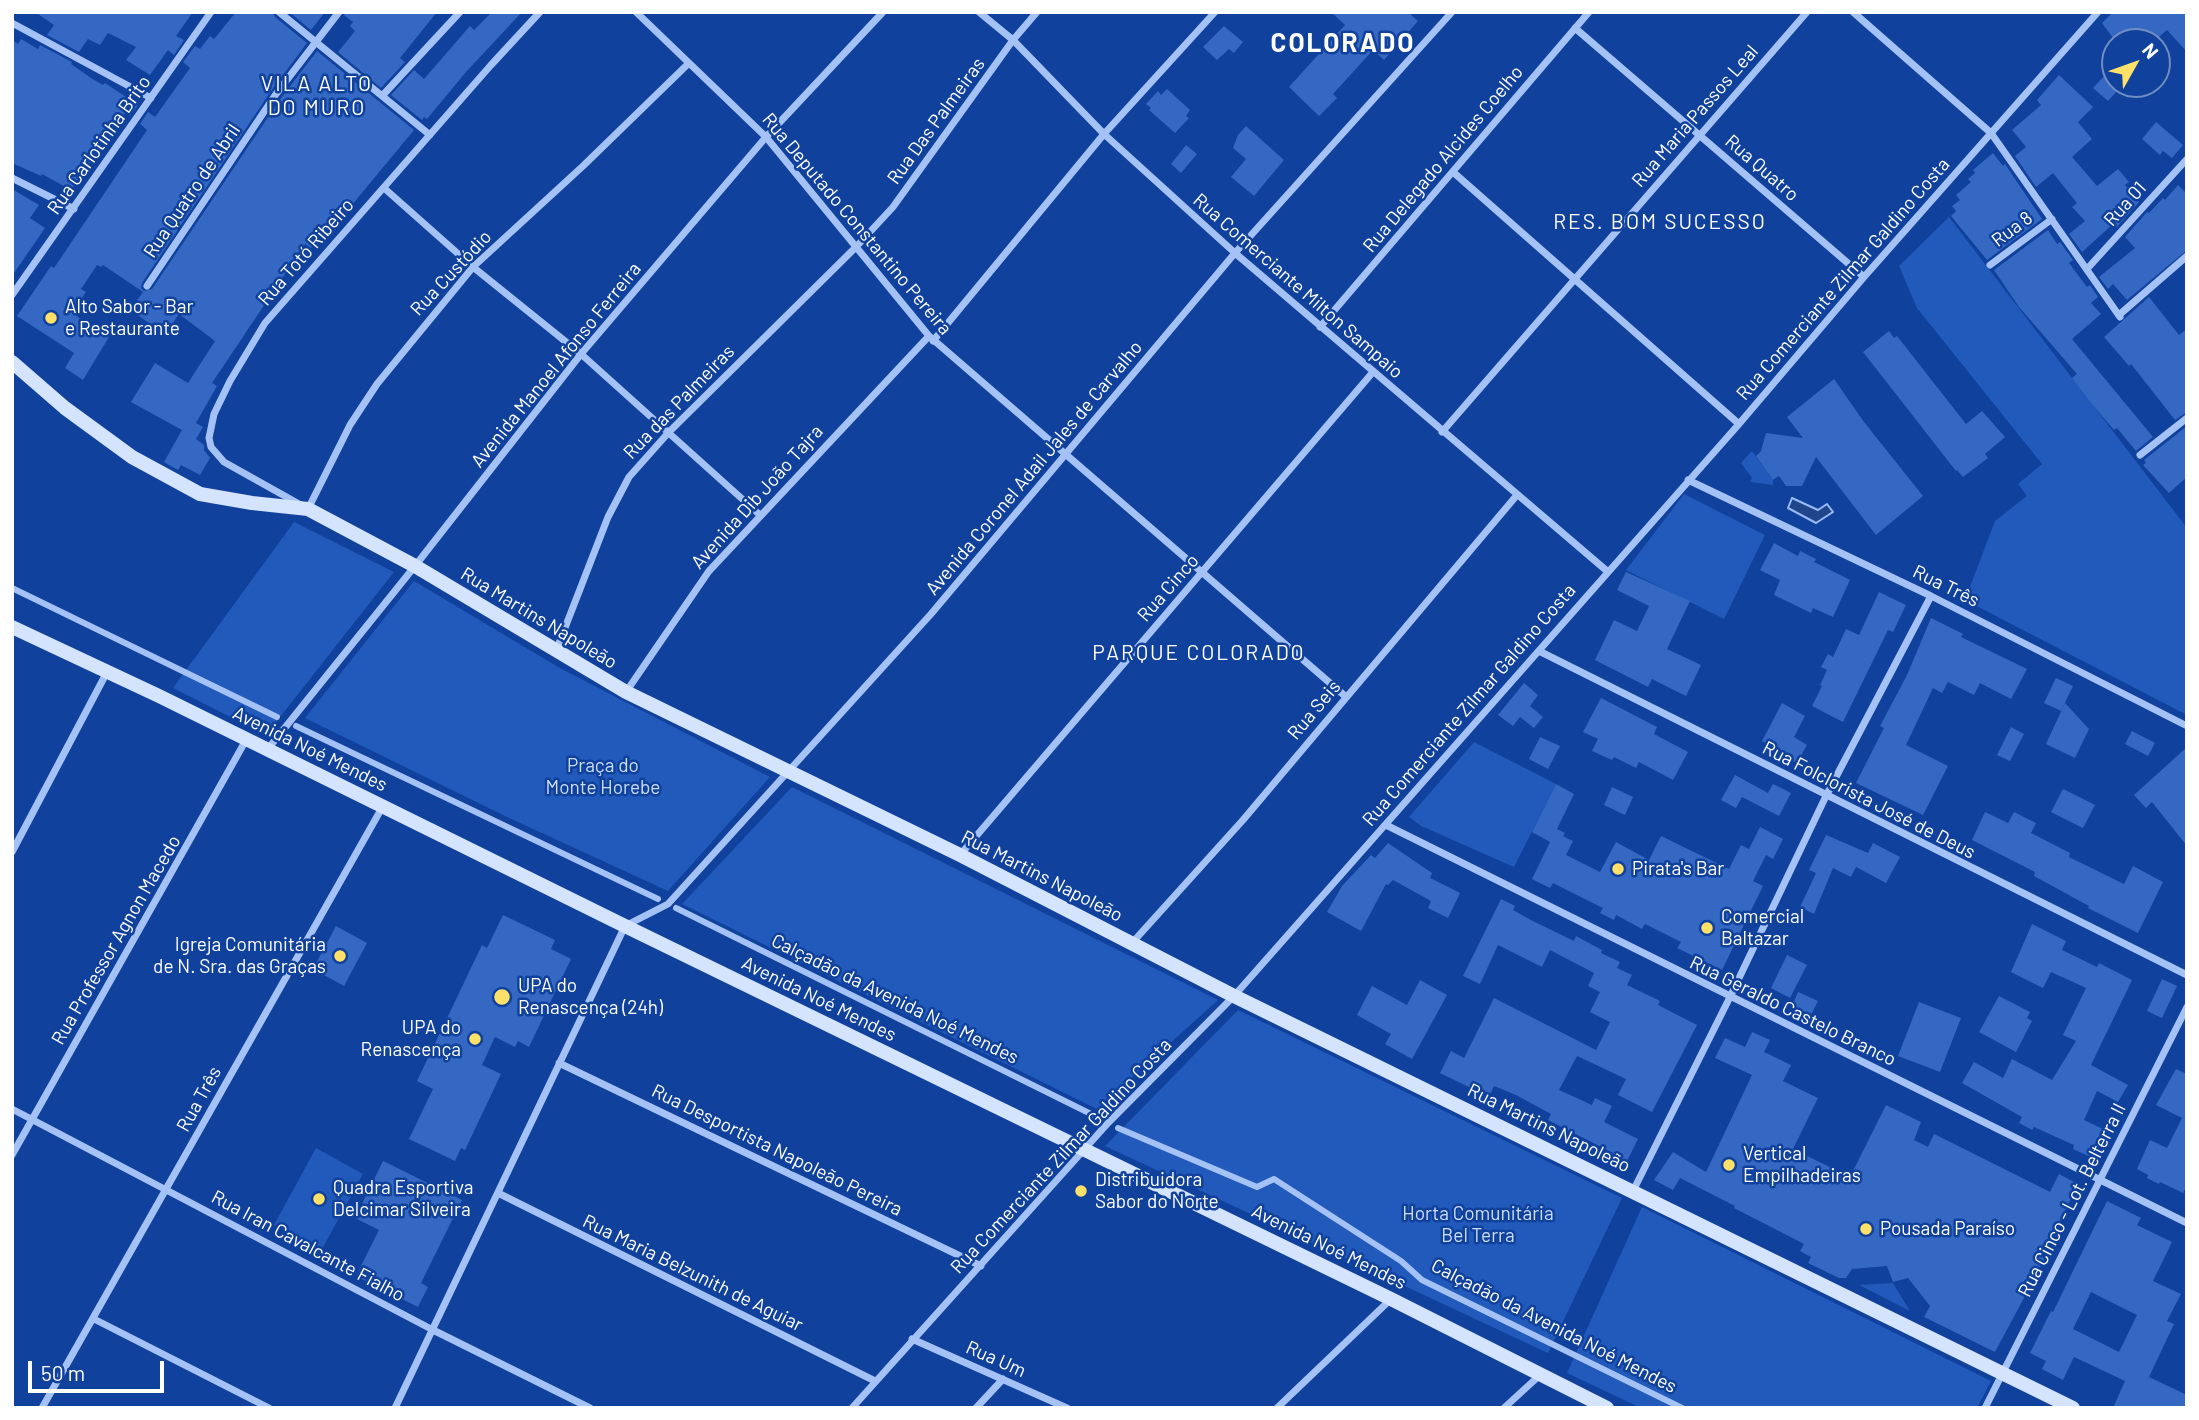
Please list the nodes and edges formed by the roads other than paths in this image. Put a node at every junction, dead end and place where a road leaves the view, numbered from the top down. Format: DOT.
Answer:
graph roads {
  1 [pos="211,12"];
  2 [pos="279,12"];
  3 [pos="339,12"];
  4 [pos="460,12"];
  5 [pos="540,12"];
  6 [pos="636,12"];
  7 [pos="883,12"];
  8 [pos="979,12"];
  9 [pos="1037,12"];
  10 [pos="1215,12"];
  11 [pos="1452,12"];
  12 [pos="1588,12"];
  13 [pos="1807,12"];
  14 [pos="1853,12"];
  15 [pos="2093,14"];
  16 [pos="12,23"];
  17 [pos="1575,28"];
  18 [pos="315,40"];
  19 [pos="1013,40"];
  20 [pos="689,63"];
  21 [pos="382,96"];
  22 [pos="151,98"];
  23 [pos="1990,133"];
  24 [pos="1104,134"];
  25 [pos="1699,134"];
  26 [pos="430,135"];
  27 [pos="766,137"];
  28 [pos="2187,159"];
  29 [pos="1453,172"];
  30 [pos="12,178"];
  31 [pos="384,188"];
  32 [pos="74,209"];
  33 [pos="2052,219"];
  34 [pos="857,246"];
  35 [pos="1235,253"];
  36 [pos="2187,256"];
  37 [pos="1990,265"];
  38 [pos="473,267"];
  39 [pos="2087,269"];
  40 [pos="1864,277"];
  41 [pos="1574,279"];
  42 [pos="147,286"];
  43 [pos="12,295"];
  44 [pos="1320,327"];
  45 [pos="931,338"];
  46 [pos="581,354"];
  47 [pos="12,362"];
  48 [pos="1373,372"];
  49 [pos="2187,418"];
  50 [pos="1739,424"];
  51 [pos="669,432"];
  52 [pos="1443,432"];
  53 [pos="1066,453"];
  54 [pos="2140,455"];
  55 [pos="1688,480"];
  56 [pos="1517,495"];
  57 [pos="308,509"];
  58 [pos="760,515"];
  59 [pos="415,566"];
  60 [pos="1607,571"];
  61 [pos="1201,573"];
  62 [pos="12,588"];
  63 [pos="1931,596"];
  64 [pos="12,627"];
  65 [pos="1539,651"];
  66 [pos="555,652"];
  67 [pos="107,672"];
  68 [pos="626,692"];
  69 [pos="1345,696"];
  70 [pos="277,717"];
  71 [pos="296,726"];
  72 [pos="2187,726"];
  73 [pos="246,740"];
  74 [pos="267,751"];
  75 [pos="787,772"];
  76 [pos="1826,796"];
  77 [pos="383,806"];
  78 [pos="1386,825"];
  79 [pos="12,852"];
  80 [pos="960,855"];
  81 [pos="658,899"];
  82 [pos="676,908"];
  83 [pos="625,926"];
  84 [pos="1132,943"];
  85 [pos="2187,975"];
  86 [pos="1234,996"];
  87 [pos="1730,997"];
  88 [pos="2187,1007"];
  89 [pos="559,1063"];
  90 [pos="12,1109"];
  91 [pos="1099,1118"];
  92 [pos="33,1119"];
  93 [pos="1118,1128"];
  94 [pos="1085,1149"];
  95 [pos="12,1155"];
  96 [pos="2100,1180"];
  97 [pos="167,1189"];
  98 [pos="1633,1191"];
  99 [pos="498,1193"];
  100 [pos="2187,1223"];
  101 [pos="981,1266"];
  102 [pos="1391,1299"];
  103 [pos="94,1319"];
  104 [pos="433,1330"];
  105 [pos="912,1339"];
  106 [pos="2002,1373"];
  107 [pos="1540,1374"];
  108 [pos="1003,1379"];
  109 [pos="875,1381"];
  110 [pos="42,1408"];
  111 [pos="269,1408"];
  112 [pos="395,1408"];
  113 [pos="590,1408"];
  114 [pos="852,1408"];
  115 [pos="976,1408"];
  116 [pos="1067,1408"];
  117 [pos="1277,1408"];
  118 [pos="1504,1408"];
  119 [pos="1607,1408"];
  120 [pos="1682,1408"];
  121 [pos="1985,1408"];
  122 [pos="2073,1408"];
  1 -- 22 [label="street, Rua Carlotinha Brito"];
  2 -- 18 [label="street"];
  3 -- 18 [label="street, Rua Quatro de Abril"];
  4 -- 21 [label="street"];
  5 -- 26 [label="street, Rua Totó Ribeiro"];
  6 -- 20 [label="street, Rua Deputado Constantino Pereira"];
  7 -- 27 [label="street, Avenida Manoel Afonso Ferreira"];
  8 -- 19 [label="street, Rua Comerciante Milton Sampaio"];
  9 -- 19 [label="street, Rua Das Palmeiras"];
  10 -- 24 [label="street, Avenida Dib João Tajra"];
  11 -- 35 [label="street, Avenida Coronel Adail Jales de Carvalho"];
  12 -- 17 [label="street, Rua Delegado Alcides Coelho"];
  13 -- 25 [label="street, Rua Maria Passos Leal"];
  14 -- 23 [label="street"];
  15 -- 23 [label="street, Rua Comerciante Zilmar Galdino Costa"];
  16 -- 22 [label="street"];
  17 -- 25 [label="street, Rua Quatro"];
  17 -- 29 [label="street, Rua Delegado Alcides Coelho"];
  18 -- 21 [label="street"];
  18 -- 42 [label="street, Rua Quatro de Abril"];
  19 -- 24 [label="street, Rua Comerciante Milton Sampaio"];
  19 -- 34 [label="street, Rua Das Palmeiras"];
  20 -- 27 [label="street, Rua Deputado Constantino Pereira"];
  20 -- 38 [label="street, Rua Custódio"];
  21 -- 26 [label="street"];
  22 -- 32 [label="street, Rua Carlotinha Brito"];
  23 -- 33 [label="street"];
  23 -- 40 [label="street, Rua Comerciante Zilmar Galdino Costa"];
  24 -- 35 [label="street, Rua Comerciante Milton Sampaio"];
  24 -- 45 [label="street, Avenida Dib João Tajra"];
  25 -- 40 [label="street, Rua Quatro"];
  25 -- 41 [label="street, Rua Maria Passos Leal"];
  26 -- 31 [label="street, Rua Totó Ribeiro"];
  27 -- 34 [label="street, Rua Deputado Constantino Pereira"];
  27 -- 46 [label="street, Avenida Manoel Afonso Ferreira"];
  28 -- 39 [label="street, Rua 01"];
  29 -- 41 [label="street"];
  29 -- 44 [label="street, Rua Delegado Alcides Coelho"];
  30 -- 32 [label="street"];
  31 -- 38 [label="street"];
  31 -- 57 [label="street, Rua Totó Ribeiro"];
  32 -- 43 [label="street, Rua Carlotinha Brito"];
  33 -- 37 [label="street, Rua 8"];
  33 -- 39 [label="street"];
  34 -- 45 [label="street, Rua Deputado Constantino Pereira"];
  34 -- 51 [label="street, Rua das Palmeiras"];
  35 -- 44 [label="street, Rua Comerciante Milton Sampaio"];
  35 -- 53 [label="street, Avenida Coronel Adail Jales de Carvalho"];
  36 -- 39 [label="street"];
  38 -- 46 [label="street"];
  38 -- 57 [label="street, Rua Custódio"];
  40 -- 50 [label="street, Rua Comerciante Zilmar Galdino Costa"];
  41 -- 50 [label="street"];
  41 -- 52 [label="street, Rua Maria Passos Leal"];
  44 -- 48 [label="street, Rua Comerciante Milton Sampaio"];
  45 -- 53 [label="street, Rua Deputado Constantino Pereira"];
  45 -- 58 [label="street, Avenida Dib João Tajra"];
  46 -- 51 [label="street"];
  46 -- 59 [label="street, Avenida Manoel Afonso Ferreira"];
  47 -- 57 [label="main road, Rua Martins Napoleão"];
  48 -- 52 [label="street, Rua Comerciante Milton Sampaio"];
  48 -- 61 [label="street, Rua Cinco"];
  49 -- 54 [label="street"];
  50 -- 55 [label="street, Rua Comerciante Zilmar Galdino Costa"];
  51 -- 58 [label="street"];
  51 -- 66 [label="street, Rua das Palmeiras"];
  52 -- 56 [label="street, Rua Comerciante Milton Sampaio"];
  53 -- 61 [label="street, Rua Deputado Constantino Pereira"];
  53 -- 75 [label="street, Avenida Coronel Adail Jales de Carvalho"];
  55 -- 60 [label="street, Rua Comerciante Zilmar Galdino Costa"];
  55 -- 63 [label="street, Rua Três"];
  56 -- 60 [label="street, Rua Comerciante Milton Sampaio"];
  56 -- 69 [label="street, Rua Seis"];
  57 -- 59 [label="main road, Rua Martins Napoleão"];
  58 -- 68 [label="street, Avenida Dib João Tajra"];
  59 -- 66 [label="main road, Rua Martins Napoleão"];
  59 -- 74 [label="street, Avenida Manoel Afonso Ferreira"];
  60 -- 65 [label="street, Rua Comerciante Zilmar Galdino Costa"];
  61 -- 69 [label="street, Rua Deputado Constantino Pereira"];
  61 -- 80 [label="street, Rua Cinco"];
  62 -- 70 [label="street"];
  63 -- 72 [label="street, Rua Três"];
  63 -- 76 [label="street"];
  64 -- 67 [label="main road, Avenida Noé Mendes"];
  65 -- 76 [label="street, Rua Folclorista José de Deus"];
  65 -- 78 [label="street, Rua Comerciante Zilmar Galdino Costa"];
  66 -- 68 [label="main road, Rua Martins Napoleão"];
  67 -- 73 [label="main road, Avenida Noé Mendes"];
  67 -- 79 [label="street"];
  68 -- 75 [label="main road, Rua Martins Napoleão"];
  69 -- 84 [label="street, Rua Seis"];
  71 -- 81 [label="street"];
  73 -- 74 [label="main road, Avenida Noé Mendes"];
  73 -- 92 [label="street, Rua Professor Agnon Macedo"];
  74 -- 77 [label="main road, Avenida Noé Mendes"];
  75 -- 80 [label="main road, Rua Martins Napoleão"];
  75 -- 83 [label="street, Avenida Coronel Adail Jales de Carvalho"];
  76 -- 85 [label="street, Rua Folclorista José de Deus"];
  76 -- 87 [label="street"];
  77 -- 83 [label="main road, Avenida Noé Mendes"];
  77 -- 97 [label="street, Rua Três"];
  78 -- 86 [label="street, Rua Comerciante Zilmar Galdino Costa"];
  78 -- 87 [label="street, Rua Geraldo Castelo Branco"];
  80 -- 84 [label="main road, Rua Martins Napoleão"];
  82 -- 91 [label="street, Calçadão da Avenida Noé Mendes"];
  83 -- 89 [label="street"];
  83 -- 94 [label="main road, Avenida Noé Mendes"];
  84 -- 86 [label="main road, Rua Martins Napoleão"];
  86 -- 94 [label="street, Rua Comerciante Zilmar Galdino Costa"];
  86 -- 98 [label="main road, Rua Martins Napoleão"];
  87 -- 96 [label="street, Rua Geraldo Castelo Branco"];
  87 -- 98 [label="street"];
  88 -- 96 [label="street, Rua Cinco - Lot. Belterra II"];
  89 -- 99 [label="street"];
  89 -- 101 [label="street, Rua Desportista Napoleão Pereira"];
  90 -- 92 [label="street, Rua Iran Cavalcante Fialho"];
  92 -- 95 [label="street, Rua Professor Agnon Macedo"];
  92 -- 97 [label="street, Rua Iran Cavalcante Fialho"];
  93 -- 120 [label="street, Calçadão da Avenida Noé Mendes"];
  94 -- 101 [label="street, Rua Comerciante Zilmar Galdino Costa"];
  94 -- 102 [label="main road, Avenida Noé Mendes"];
  96 -- 100 [label="street, Rua Geraldo Castelo Branco"];
  96 -- 106 [label="street, Rua Cinco - Lot. Belterra II"];
  97 -- 103 [label="street, Rua Três"];
  97 -- 104 [label="street, Rua Iran Cavalcante Fialho"];
  98 -- 106 [label="main road, Rua Martins Napoleão"];
  99 -- 104 [label="street"];
  99 -- 109 [label="street, Rua Maria Belzunith de Aguiar"];
  101 -- 105 [label="street, Rua Comerciante Zilmar Galdino Costa"];
  102 -- 107 [label="main road, Avenida Noé Mendes"];
  102 -- 117 [label="street"];
  103 -- 110 [label="street, Rua Três"];
  103 -- 111 [label="street"];
  104 -- 112 [label="street"];
  104 -- 113 [label="street, Rua Iran Cavalcante Fialho"];
  105 -- 108 [label="street, Rua Um"];
  105 -- 109 [label="street, Rua Comerciante Zilmar Galdino Costa"];
  106 -- 121 [label="street, Rua Cinco - Lot. Belterra II"];
  106 -- 122 [label="main road, Rua Martins Napoleão"];
  107 -- 118 [label="street"];
  107 -- 119 [label="main road, Avenida Noé Mendes"];
  108 -- 115 [label="street"];
  108 -- 116 [label="street, Rua Um"];
  109 -- 114 [label="street, Rua Comerciante Zilmar Galdino Costa"];
}
